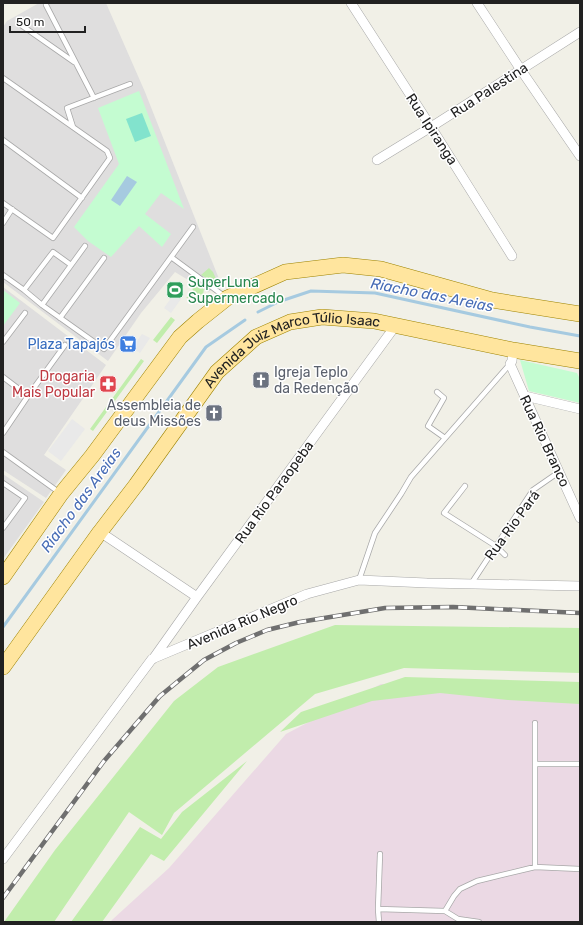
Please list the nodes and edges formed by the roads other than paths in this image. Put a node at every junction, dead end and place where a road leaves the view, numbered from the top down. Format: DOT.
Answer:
graph roads {
  1 [pos="351,3"];
  2 [pos="477,3"];
  3 [pos="46,5"];
  4 [pos="21,25"];
  5 [pos="580,32"];
  6 [pos="75,63"];
  7 [pos="521,70"];
  8 [pos="3,78"];
  9 [pos="130,84"];
  10 [pos="94,98"];
  11 [pos="73,127"];
  12 [pos="431,127"];
  13 [pos="3,140"];
  14 [pos="580,156"];
  15 [pos="377,160"];
  16 [pos="82,198"];
  17 [pos="3,203"];
  18 [pos="12,209"];
  19 [pos="3,223"];
  20 [pos="193,227"];
  21 [pos="85,246"];
  22 [pos="512,256"];
  23 [pos="171,257"];
  24 [pos="104,258"];
  25 [pos="71,265"];
  26 [pos="3,275"];
  27 [pos="24,290"];
  28 [pos="227,298"];
  29 [pos="42,305"];
  30 [pos="25,313"];
  31 [pos="580,314"];
  32 [pos="60,318"];
  33 [pos="396,325"];
  34 [pos="3,342"];
  35 [pos="65,345"];
  36 [pos="512,357"];
  37 [pos="580,361"];
  38 [pos="3,377"];
  39 [pos="437,392"];
  40 [pos="28,396"];
  41 [pos="525,396"];
  42 [pos="580,409"];
  43 [pos="3,433"];
  44 [pos="445,438"];
  45 [pos="3,452"];
  46 [pos="559,472"];
  47 [pos="3,483"];
  48 [pos="465,486"];
  49 [pos="61,494"];
  50 [pos="580,518"];
  51 [pos="3,528"];
  52 [pos="100,532"];
  53 [pos="496,546"];
  54 [pos="505,555"];
  55 [pos="3,577"];
  56 [pos="359,580"];
  57 [pos="471,584"];
  58 [pos="580,586"];
  59 [pos="197,597"];
  60 [pos="152,660"];
  61 [pos="3,667"];
  62 [pos="535,723"];
  63 [pos="535,764"];
  64 [pos="580,764"];
  65 [pos="380,854"];
  66 [pos="3,859"];
  67 [pos="535,867"];
  68 [pos="580,869"];
  69 [pos="378,909"];
  70 [pos="445,911"];
  71 [pos="379,922"];
  72 [pos="479,922"];
  1 -- 12 [label="street, Rua Ipiranga"];
  2 -- 7 [label="street"];
  3 -- 6 [label="lane"];
  4 -- 6 [label="lane"];
  5 -- 7 [label="street, Rua Palestina"];
  6 -- 10 [label="lane"];
  7 -- 12 [label="street, Rua Palestina"];
  7 -- 14 [label="street"];
  8 -- 11 [label="lane"];
  9 -- 10 [label="lane"];
  10 -- 11 [label="lane"];
  11 -- 16 [label="lane"];
  12 -- 15 [label="street, Rua Palestina"];
  12 -- 22 [label="street, Rua Ipiranga"];
  13 -- 16 [label="lane"];
  16 -- 18 [label="lane"];
  17 -- 18 [label="lane"];
  18 -- 19 [label="lane"];
  20 -- 23 [label="lane"];
  21 -- 25 [label="lane"];
  23 -- 28 [label="lane"];
  23 -- 32 [label="lane"];
  24 -- 32 [label="lane"];
  25 -- 27 [label="lane"];
  25 -- 29 [label="lane"];
  26 -- 27 [label="lane"];
  27 -- 29 [label="lane"];
  28 -- 31 [label="main road"];
  28 -- 49 [label="main road"];
  29 -- 32 [label="lane"];
  30 -- 34 [label="lane"];
  33 -- 36 [label="main road, Avenida Juiz Marco Túlio Isaac"];
  33 -- 52 [label="main road, Avenida Juiz Marco Túlio Isaac"];
  33 -- 59 [label="street, Rua Rio Paraopeba"];
  35 -- 40 [label="lane"];
  36 -- 37 [label="main road, Avenida Juiz Marco Túlio Isaac"];
  36 -- 41 [label="street, Rua Rio Branco"];
  36 -- 44 [label="lane"];
  38 -- 40 [label="lane"];
  39 -- 44 [label="lane"];
  40 -- 43 [label="lane"];
  41 -- 42 [label="street"];
  41 -- 46 [label="street, Rua Rio Branco"];
  44 -- 56 [label="lane"];
  45 -- 49 [label="lane"];
  46 -- 50 [label="street, Rua Rio Branco"];
  46 -- 53 [label="lane, Rua Rio Pará"];
  47 -- 51 [label="lane"];
  48 -- 53 [label="lane"];
  49 -- 55 [label="main road"];
  52 -- 59 [label="street"];
  52 -- 61 [label="main road, Avenida Juiz Marco Túlio Isaac"];
  53 -- 54 [label="lane"];
  53 -- 57 [label="lane, Rua Rio Pará"];
  56 -- 57 [label="street, Avenida Rio Negro"];
  56 -- 60 [label="street, Avenida Rio Negro"];
  57 -- 58 [label="street, Avenida Rio Negro"];
  59 -- 60 [label="street, Rua Rio Paraopeba"];
  60 -- 66 [label="street"];
  62 -- 63 [label="lane"];
  63 -- 64 [label="lane"];
  63 -- 67 [label="lane"];
  65 -- 69 [label="lane"];
  67 -- 68 [label="lane"];
  67 -- 70 [label="lane"];
  69 -- 70 [label="lane"];
  69 -- 71 [label="lane"];
  70 -- 72 [label="lane"];
}
